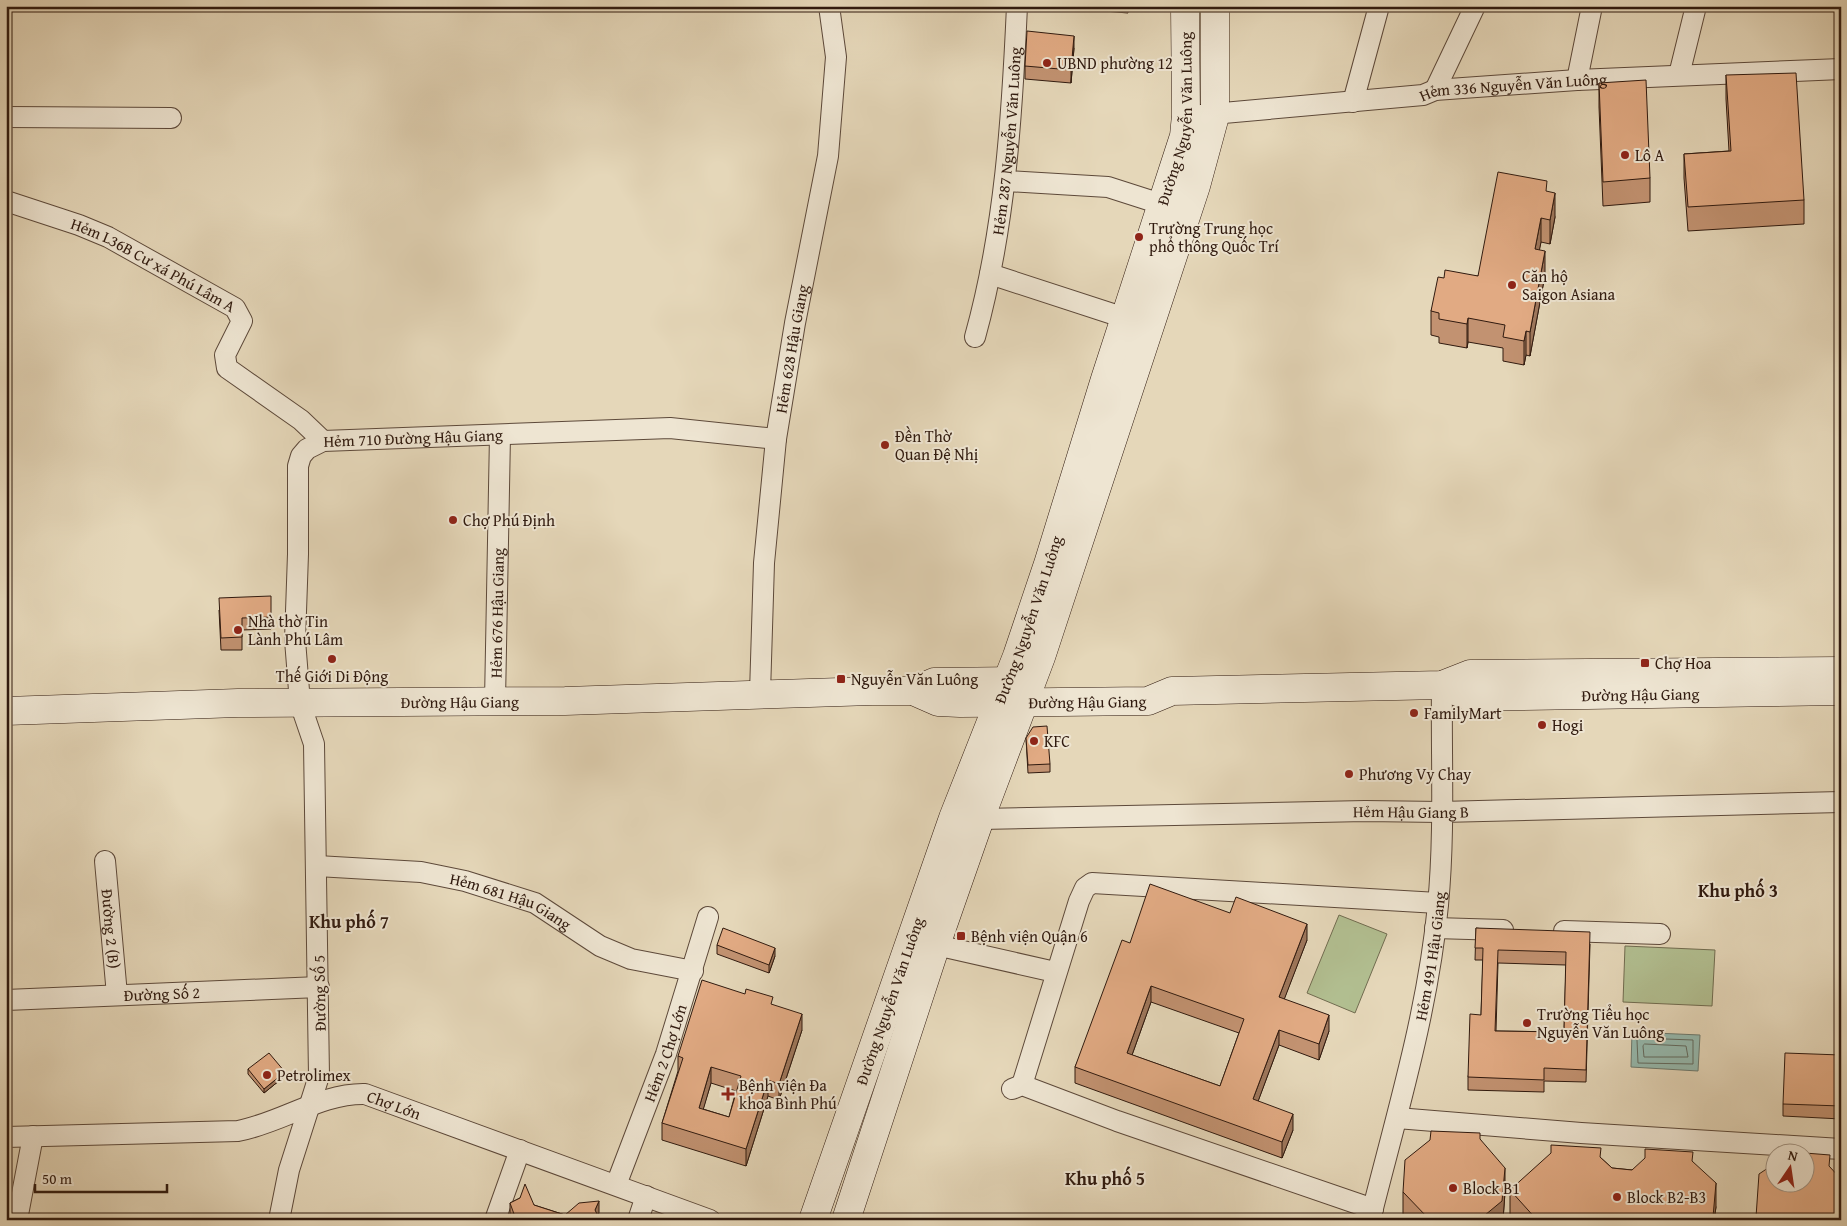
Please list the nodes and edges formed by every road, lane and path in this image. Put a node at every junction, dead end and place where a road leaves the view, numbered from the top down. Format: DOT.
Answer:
graph roads {
  1 [pos="828,6"];
  2 [pos="1017,6"];
  3 [pos="1185,6"];
  4 [pos="1215,6"];
  5 [pos="1379,6"];
  6 [pos="1475,6"];
  7 [pos="1592,6"];
  8 [pos="1696,6"];
  9 [pos="1841,68"];
  10 [pos="1679,75"];
  11 [pos="1577,80"];
  12 [pos="1435,90"];
  13 [pos="1353,102"];
  14 [pos="1186,115"];
  15 [pos="1216,116"];
  16 [pos="6,117"];
  17 [pos="171,118"];
  18 [pos="1006,180"];
  19 [pos="6,201"];
  20 [pos="1161,204"];
  21 [pos="990,274"];
  22 [pos="1125,318"];
  23 [pos="975,337"];
  24 [pos="500,436"];
  25 [pos="776,439"];
  26 [pos="323,441"];
  27 [pos="1841,671"];
  28 [pos="1442,685"];
  29 [pos="1017,691"];
  30 [pos="1841,691"];
  31 [pos="760,693"];
  32 [pos="495,700"];
  33 [pos="300,703"];
  34 [pos="6,711"];
  35 [pos="1841,802"];
  36 [pos="1441,812"];
  37 [pos="980,818"];
  38 [pos="105,861"];
  39 [pos="317,866"];
  40 [pos="1438,903"];
  41 [pos="708,917"];
  42 [pos="1435,928"];
  43 [pos="1660,934"];
  44 [pos="936,945"];
  45 [pos="693,971"];
  46 [pos="1056,972"];
  47 [pos="319,987"];
  48 [pos="117,995"];
  49 [pos="6,1000"];
  50 [pos="309,1107"];
  51 [pos="1397,1118"];
  52 [pos="33,1136"];
  53 [pos="6,1137"];
  54 [pos="1841,1149"];
  55 [pos="520,1150"];
  56 [pos="616,1185"];
  57 [pos="646,1196"];
  58 [pos="1372,1214"];
  59 [pos="17,1220"];
  60 [pos="279,1220"];
  61 [pos="495,1220"];
  62 [pos="638,1220"];
  63 [pos="710,1220"];
  64 [pos="813,1220"];
  65 [pos="846,1220"];
  1 -- 25 [label="street, Hẻm 628 Hậu Giang"];
  2 -- 18 [label="street, Hẻm 287 Nguyễn Văn Luông"];
  3 -- 14 [label="main road, Đường Nguyễn Văn Luông"];
  4 -- 15 [label="main road, Đường Nguyễn Văn Luông"];
  5 -- 13 [label="street"];
  6 -- 12 [label="street"];
  7 -- 11 [label="street"];
  8 -- 10 [label="street"];
  9 -- 10 [label="street, Hẻm 336 Nguyễn Văn Luông"];
  10 -- 11 [label="street, Hẻm 336 Nguyễn Văn Luông"];
  11 -- 12 [label="street, Hẻm 336 Nguyễn Văn Luông"];
  12 -- 13 [label="street, Hẻm 336 Nguyễn Văn Luông"];
  13 -- 15 [label="street, Hẻm 336 Nguyễn Văn Luông"];
  14 -- 15 [label="street, Hẻm 336 Nguyễn Văn Luông"];
  14 -- 20 [label="main road, Đường Nguyễn Văn Luông"];
  15 -- 29 [label="main road, Đường Nguyễn Văn Luông"];
  16 -- 17 [label="street"];
  18 -- 20 [label="street"];
  18 -- 21 [label="street, Hẻm 287 Nguyễn Văn Luông"];
  19 -- 26 [label="street, Hẻm L36B Cư xá Phú Lâm A"];
  20 -- 22 [label="main road, Đường Nguyễn Văn Luông"];
  21 -- 22 [label="street"];
  21 -- 23 [label="street, Hẻm 287 Nguyễn Văn Luông"];
  22 -- 29 [label="main road, Đường Nguyễn Văn Luông"];
  24 -- 25 [label="street, Hẻm 710 Đường Hậu Giang"];
  24 -- 26 [label="street, Hẻm 710 Đường Hậu Giang"];
  24 -- 32 [label="street, Hẻm 676 Hậu Giang"];
  25 -- 31 [label="street, Hẻm 628 Hậu Giang"];
  26 -- 33 [label="street, Hẻm 710 Đường Hậu Giang"];
  27 -- 28 [label="main road, Đường Hậu Giang"];
  28 -- 29 [label="main road, Đường Hậu Giang"];
  28 -- 30 [label="main road, Đường Hậu Giang"];
  28 -- 36 [label="street, Hẻm 491 Hậu Giang"];
  29 -- 31 [label="main road, Đường Hậu Giang"];
  29 -- 37 [label="main road, Đường Nguyễn Văn Luông"];
  29 -- 64 [label="main road, Đường Nguyễn Văn Luông"];
  31 -- 32 [label="main road, Đường Hậu Giang"];
  32 -- 33 [label="main road, Đường Hậu Giang"];
  33 -- 34 [label="main road, Đường Hậu Giang"];
  33 -- 39 [label="street, Đường Số 5"];
  35 -- 36 [label="street, Hẻm Hậu Giang B"];
  36 -- 37 [label="street, Hẻm Hậu Giang B"];
  36 -- 40 [label="street, Hẻm 491 Hậu Giang"];
  37 -- 44 [label="main road, Đường Nguyễn Văn Luông"];
  38 -- 48 [label="street, Đường 2 (B)"];
  39 -- 45 [label="street, Hẻm 681 Hậu Giang"];
  39 -- 47 [label="street, Đường Số 5"];
  40 -- 42 [label="street, Hẻm 491 Hậu Giang"];
  40 -- 46 [label="street"];
  41 -- 45 [label="street, Hẻm 2 Chợ Lớn"];
  42 -- 43 [label="street"];
  42 -- 51 [label="street, Hẻm 491 Hậu Giang"];
  44 -- 46 [label="street"];
  44 -- 65 [label="main road, Đường Nguyễn Văn Luông"];
  45 -- 56 [label="street, Hẻm 2 Chợ Lớn"];
  46 -- 58 [label="street"];
  47 -- 48 [label="street, Đường Số 2"];
  47 -- 50 [label="street, Đường Số 5"];
  48 -- 49 [label="street, Đường Số 2"];
  50 -- 52 [label="street, Chợ Lớn"];
  50 -- 55 [label="street, Chợ Lớn"];
  50 -- 60 [label="street, Đường Số 5"];
  51 -- 54 [label="street"];
  51 -- 58 [label="street, Hẻm 491 Hậu Giang"];
  52 -- 53 [label="street, Chợ Lớn"];
  52 -- 59 [label="street"];
  55 -- 56 [label="street, Chợ Lớn"];
  55 -- 61 [label="street"];
  56 -- 57 [label="street, Chợ Lớn"];
  57 -- 62 [label="street"];
  57 -- 63 [label="street, Chợ Lớn"];
}
